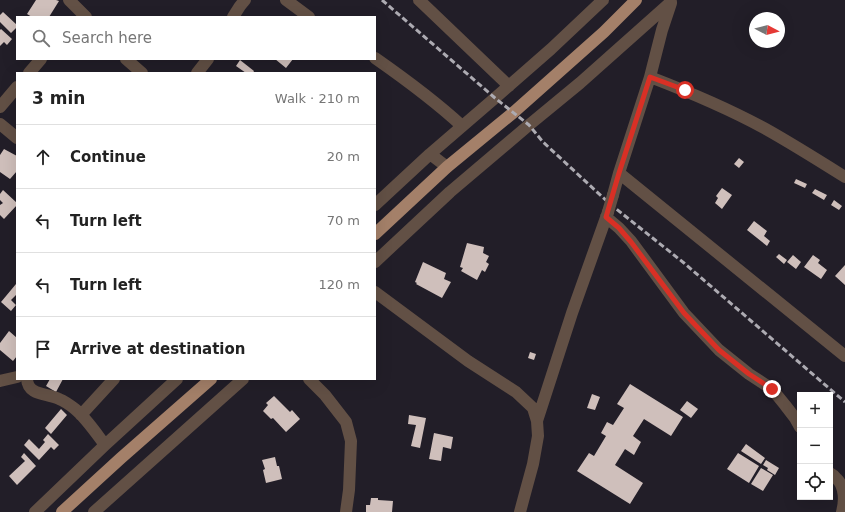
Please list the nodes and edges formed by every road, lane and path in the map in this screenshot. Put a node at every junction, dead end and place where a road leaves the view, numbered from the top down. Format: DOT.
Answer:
graph roads {
  1 [pos="69,0"];
  2 [pos="245,0"];
  3 [pos="286,0"];
  4 [pos="419,0"];
  5 [pos="602,0"];
  6 [pos="636,0"];
  7 [pos="672,1"];
  8 [pos="82,16"];
  9 [pos="234,16"];
  10 [pos="308,16"];
  11 [pos="376,59"];
  12 [pos="41,60"];
  13 [pos="127,60"];
  14 [pos="207,60"];
  15 [pos="30,72"];
  16 [pos="141,72"];
  17 [pos="198,72"];
  18 [pos="650,77"];
  19 [pos="510,86"];
  20 [pos="16,88"];
  21 [pos="0,106"];
  22 [pos="0,124"];
  23 [pos="462,126"];
  24 [pos="16,137"];
  25 [pos="430,154"];
  26 [pos="447,167"];
  27 [pos="619,173"];
  28 [pos="845,177"];
  29 [pos="376,204"];
  30 [pos="607,215"];
  31 [pos="376,233"];
  32 [pos="376,261"];
  33 [pos="376,293"];
  34 [pos="845,356"];
  35 [pos="16,377"];
  36 [pos="27,380"];
  37 [pos="113,380"];
  38 [pos="176,380"];
  39 [pos="210,380"];
  40 [pos="242,380"];
  41 [pos="311,380"];
  42 [pos="0,381"];
  43 [pos="81,415"];
  44 [pos="537,421"];
  45 [pos="797,422"];
  46 [pos="105,445"];
  47 [pos="833,475"];
  48 [pos="99,510"];
  49 [pos="35,512"];
  50 [pos="62,512"];
  51 [pos="346,512"];
  52 [pos="520,512"];
  53 [pos="842,512"];
  1 -- 8 [label="street"];
  2 -- 9 [label="street"];
  3 -- 10 [label="street"];
  4 -- 19 [label="street"];
  5 -- 19 [label="street"];
  6 -- 26 [label="main road"];
  7 -- 18 [label="street"];
  7 -- 32 [label="street"];
  11 -- 23 [label="street"];
  12 -- 15 [label="street"];
  13 -- 16 [label="street"];
  14 -- 17 [label="street"];
  18 -- 27 [label="street"];
  18 -- 28 [label="street"];
  19 -- 23 [label="street"];
  20 -- 21 [label="street"];
  22 -- 24 [label="street"];
  23 -- 25 [label="street"];
  25 -- 26 [label="street"];
  25 -- 29 [label="street"];
  26 -- 31 [label="main road"];
  27 -- 30 [label="street, bridge"];
  27 -- 34 [label="street"];
  30 -- 44 [label="street"];
  30 -- 45 [label="street"];
  33 -- 44 [label="street"];
  35 -- 42 [label="street"];
  36 -- 43 [label="street"];
  37 -- 43 [label="street"];
  38 -- 46 [label="street"];
  39 -- 50 [label="main road"];
  40 -- 48 [label="street"];
  41 -- 51 [label="street"];
  43 -- 46 [label="street"];
  44 -- 52 [label="street"];
  46 -- 49 [label="street"];
  47 -- 53 [label="street"];
}
